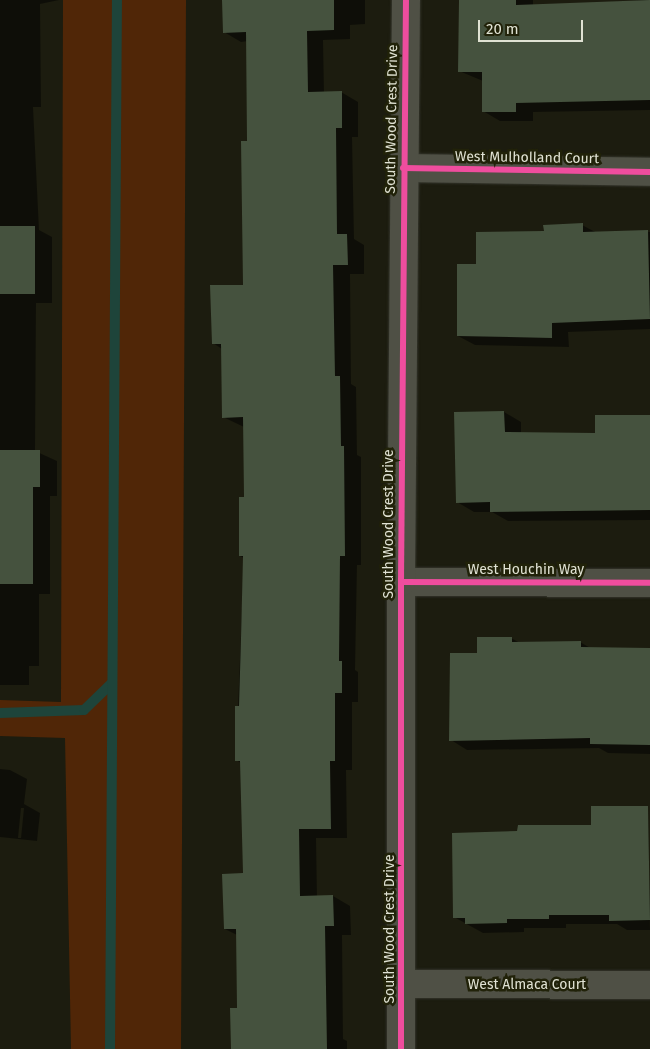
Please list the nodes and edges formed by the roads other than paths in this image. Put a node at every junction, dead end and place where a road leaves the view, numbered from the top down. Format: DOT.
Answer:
graph roads {
  1 [pos="406,0"];
  2 [pos="404,168"];
  3 [pos="650,172"];
  4 [pos="401,582"];
  5 [pos="650,584"];
  6 [pos="404,984"];
  7 [pos="650,985"];
  8 [pos="401,1049"];
  1 -- 2 [label="street, South Wood Crest Drive"];
  2 -- 3 [label="street, West Mulholland Court"];
  2 -- 4 [label="street, South Wood Crest Drive"];
  4 -- 5 [label="street, West Houchin Way"];
  4 -- 6 [label="street, South Wood Crest Drive"];
  6 -- 7 [label="street, West Almaca Court"];
  6 -- 8 [label="street, South Wood Crest Drive"];
}
